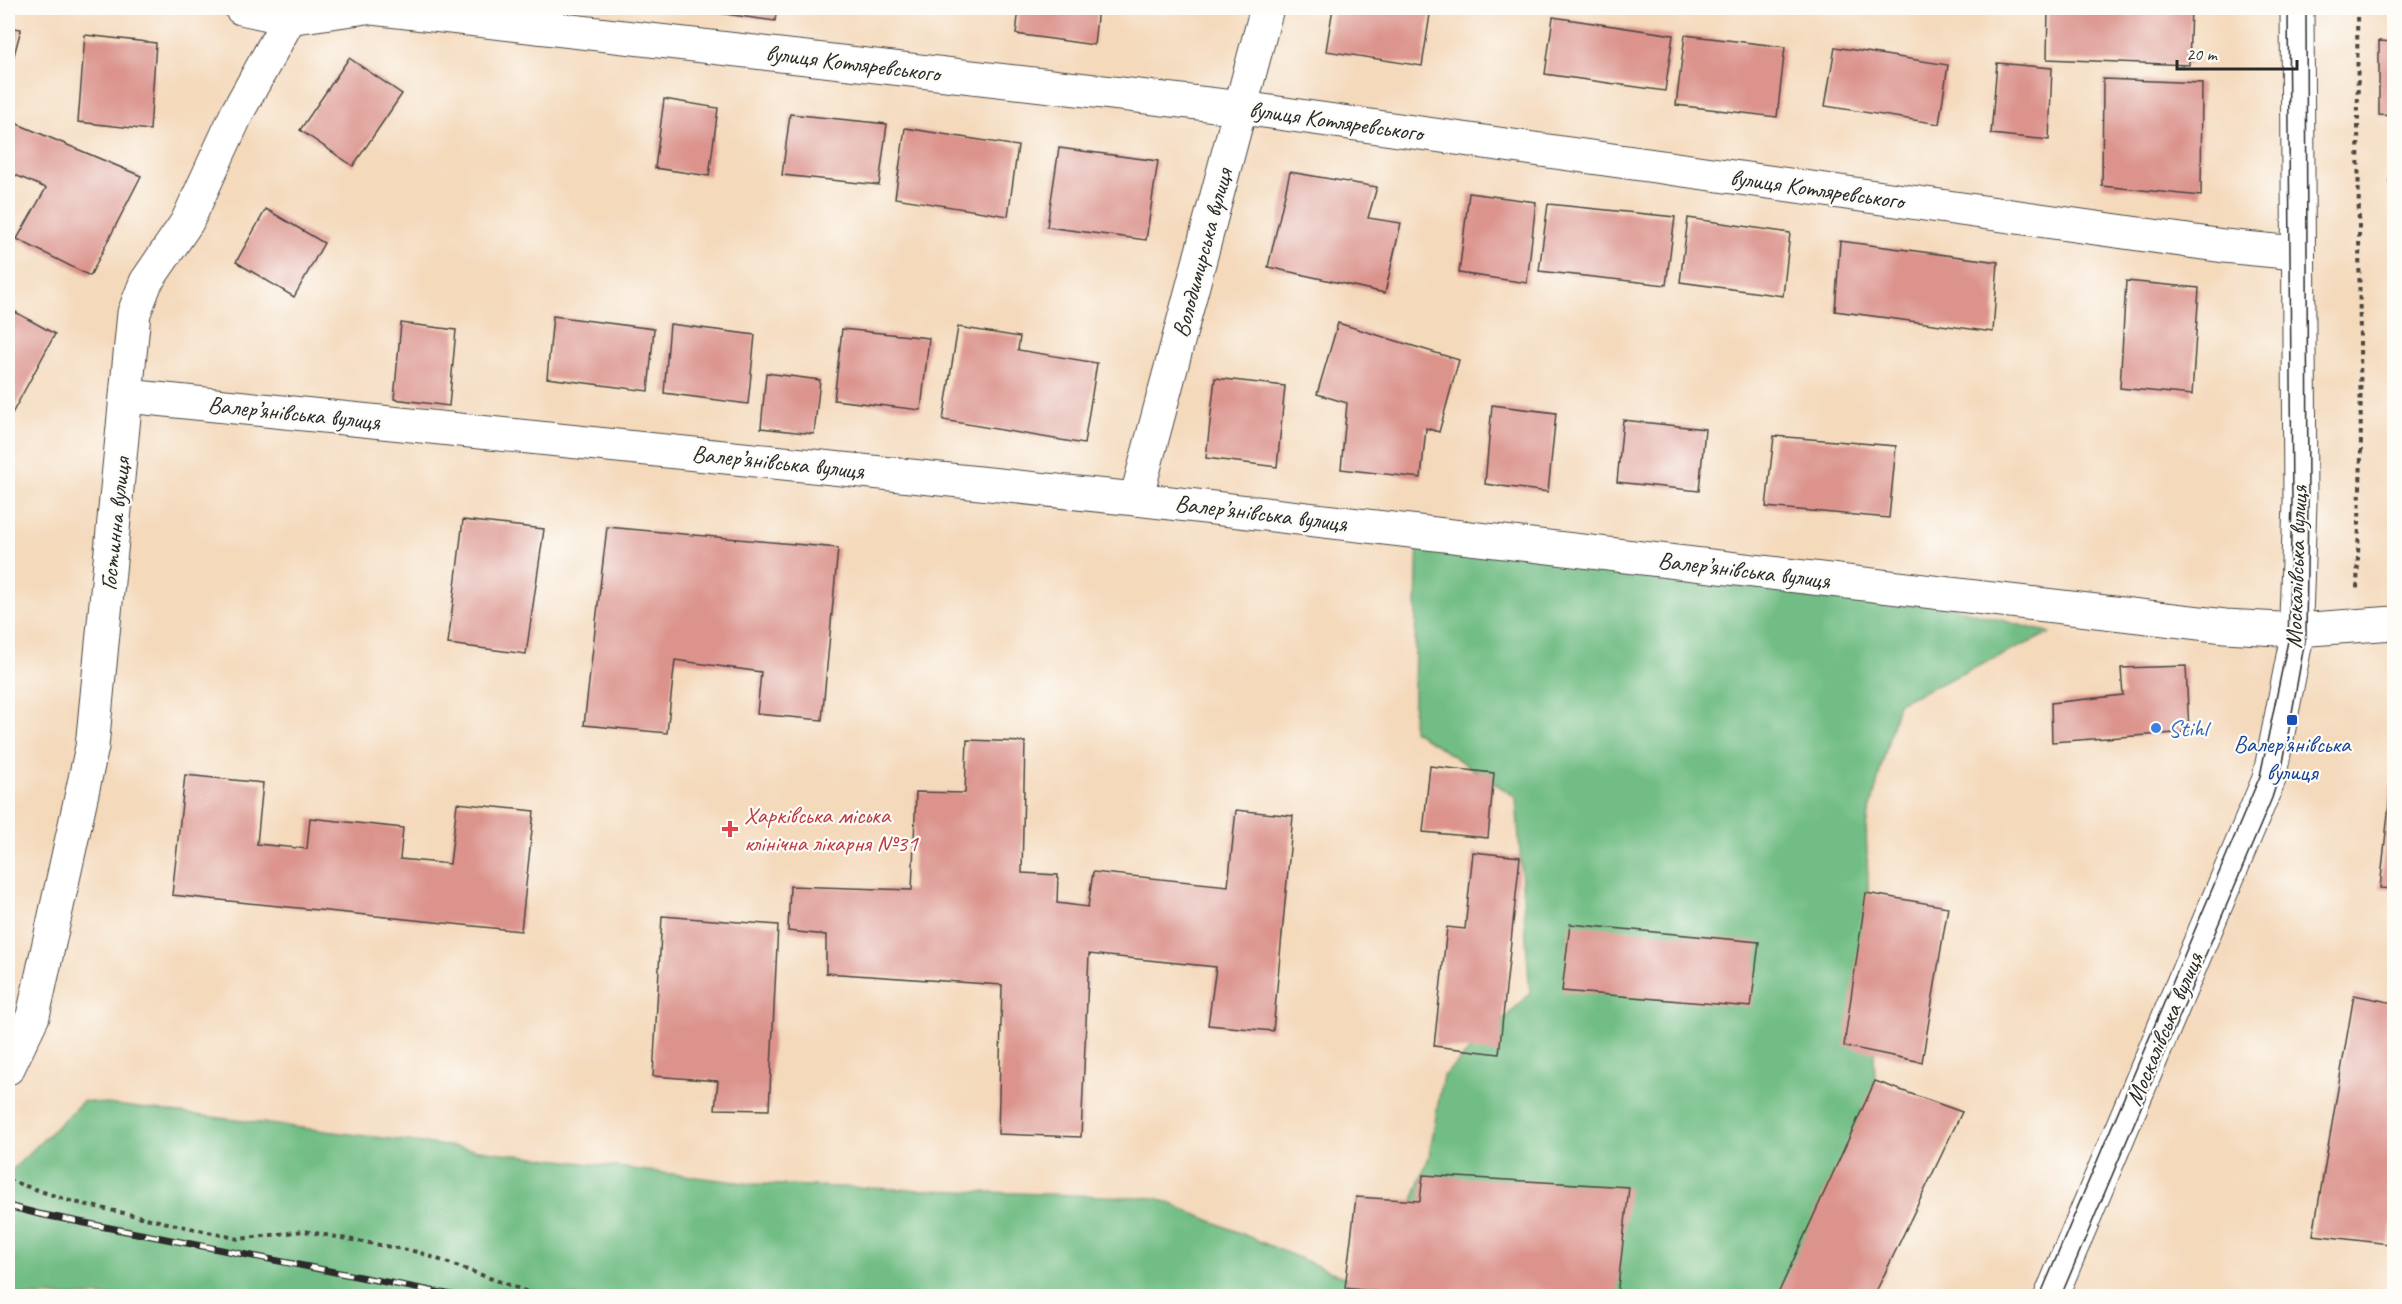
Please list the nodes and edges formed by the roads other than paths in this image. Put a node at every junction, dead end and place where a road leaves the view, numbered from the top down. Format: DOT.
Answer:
graph roads {
  1 [pos="241,8"];
  2 [pos="360,8"];
  3 [pos="372,8"];
  4 [pos="1267,8"];
  5 [pos="2297,8"];
  6 [pos="292,13"];
  7 [pos="1242,108"];
  8 [pos="2297,253"];
  9 [pos="127,396"];
  10 [pos="1136,499"];
  11 [pos="2394,623"];
  12 [pos="2297,630"];
  13 [pos="8,1068"];
  14 [pos="2050,1296"];
  1 -- 6 [label="street"];
  2 -- 6 [label="street"];
  3 -- 7 [label="street, вулиця Котляревського"];
  4 -- 7 [label="street, Володимирська вулиця"];
  5 -- 8 [label="street, Москалівська вулиця"];
  6 -- 9 [label="street, Гостинна вулиця"];
  7 -- 8 [label="street, вулиця Котляревського"];
  7 -- 10 [label="street, Володимирська вулиця"];
  8 -- 12 [label="street, Москалівська вулиця"];
  9 -- 10 [label="street, Валер’янівська вулиця"];
  9 -- 13 [label="street, Гостинна вулиця"];
  10 -- 12 [label="street, Валер’янівська вулиця"];
  11 -- 12 [label="street, Валер’янівська вулиця"];
  12 -- 14 [label="street, Москалівська вулиця"];
}
